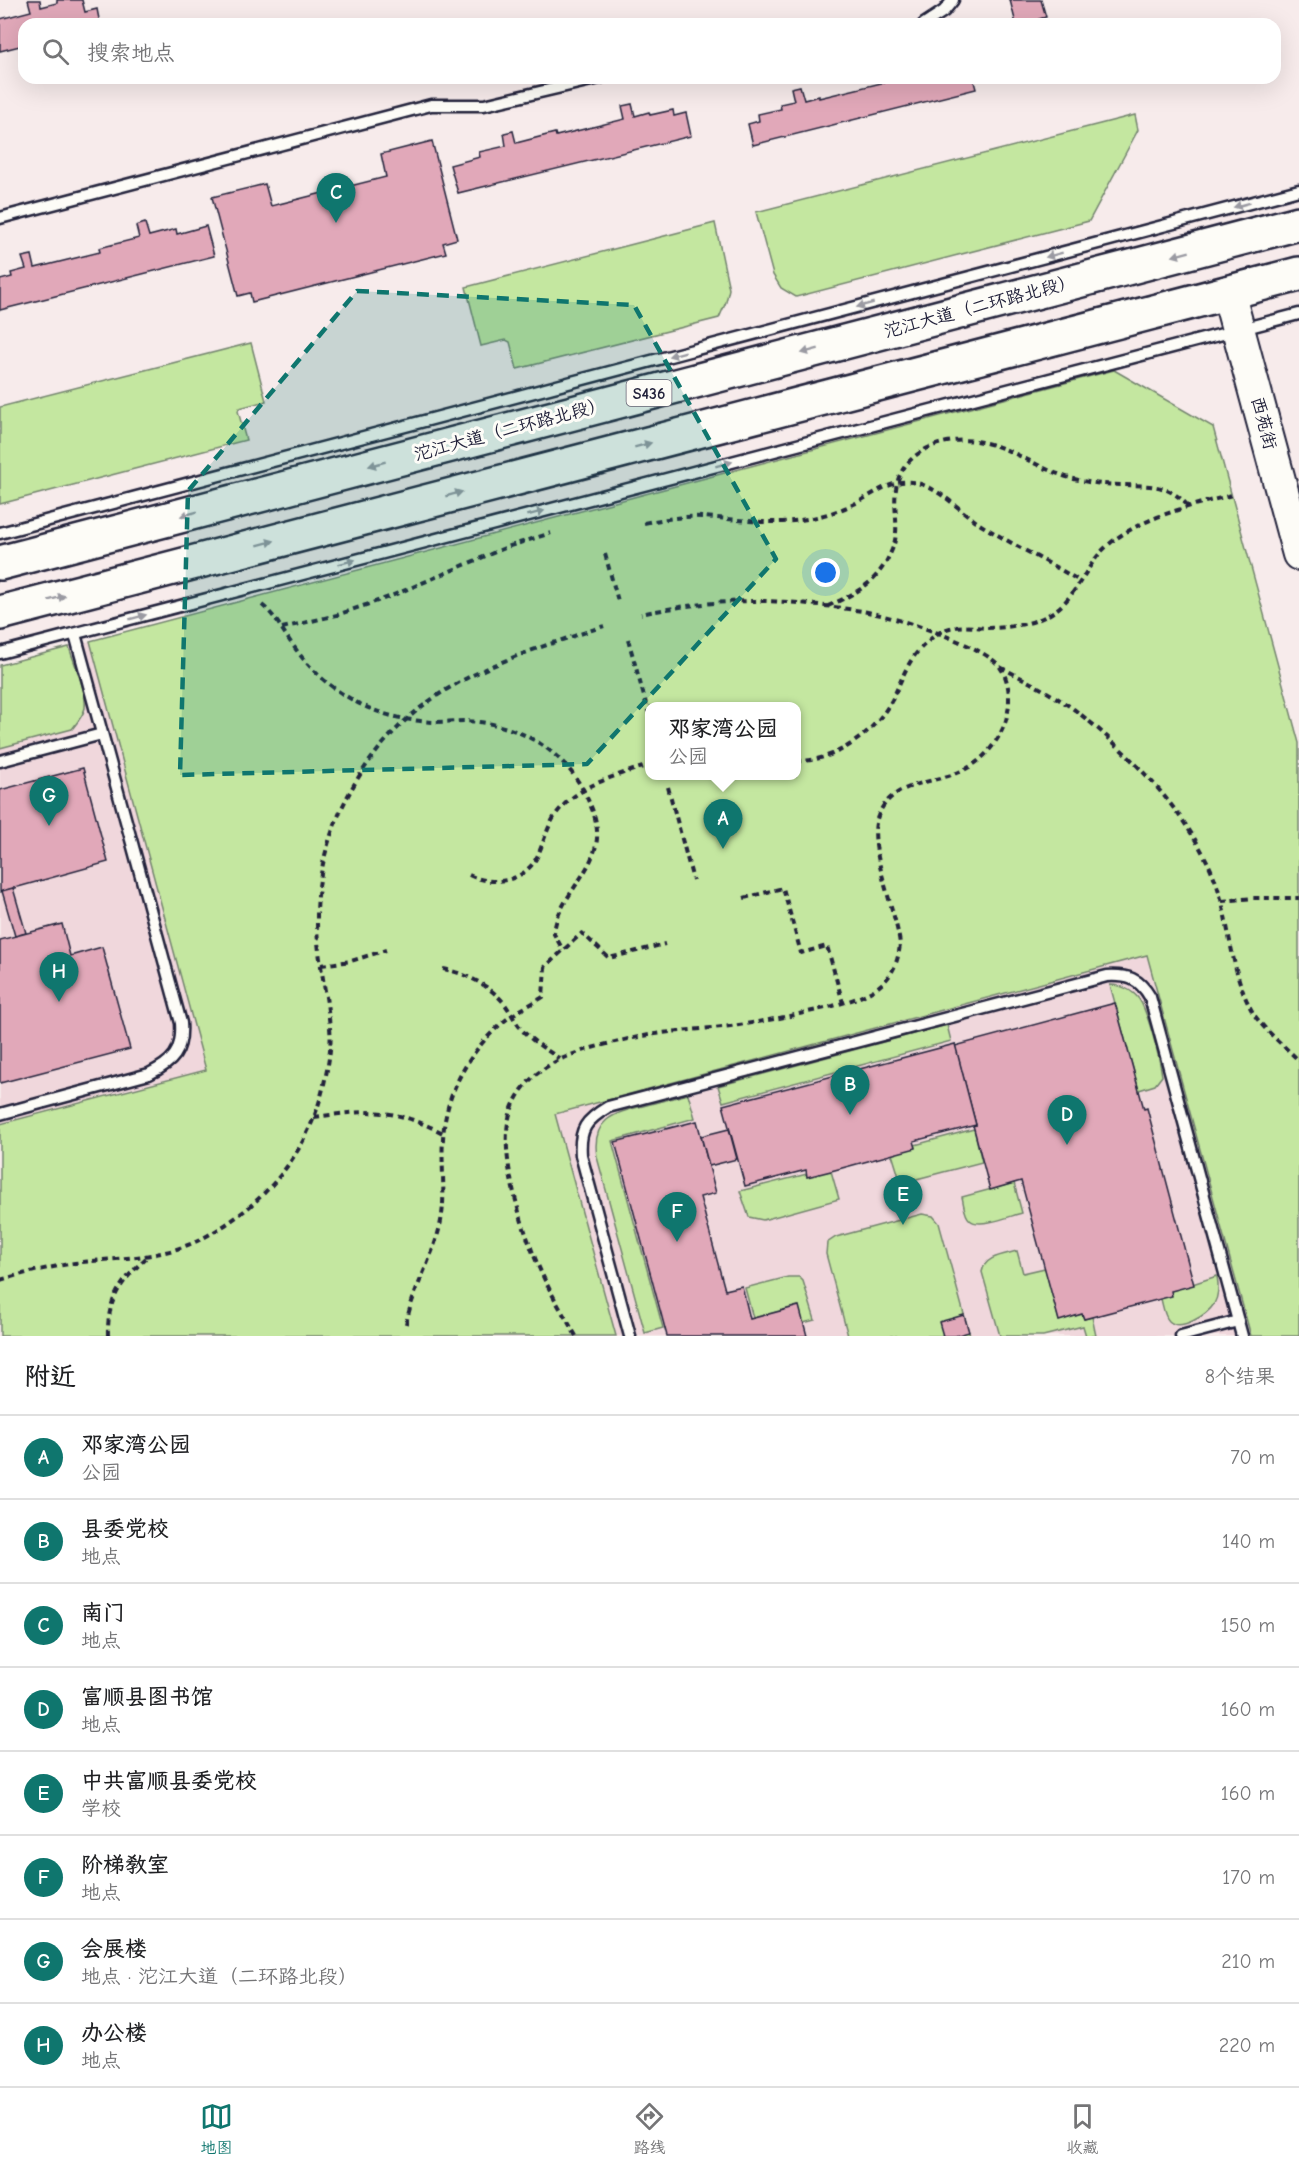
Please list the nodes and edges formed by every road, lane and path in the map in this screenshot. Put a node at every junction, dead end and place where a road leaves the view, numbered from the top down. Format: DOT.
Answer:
graph roads {
  1 [pos="952,0"];
  2 [pos="933,18"];
  3 [pos="574,84"];
  4 [pos="1299,190"];
  5 [pos="0,218"];
  6 [pos="1299,223"];
  7 [pos="1299,274"];
  8 [pos="1228,292"];
  9 [pos="1299,314"];
  10 [pos="1239,329"];
  11 [pos="898,482"];
  12 [pos="1232,495"];
  13 [pos="1189,507"];
  14 [pos="644,523"];
  15 [pos="0,533"];
  16 [pos="551,533"];
  17 [pos="604,554"];
  18 [pos="1299,554"];
  19 [pos="0,563"];
  20 [pos="1080,580"];
  21 [pos="618,601"];
  22 [pos="258,602"];
  23 [pos="827,607"];
  24 [pos="0,613"];
  25 [pos="641,614"];
  26 [pos="604,626"];
  27 [pos="282,628"];
  28 [pos="937,633"];
  29 [pos="75,634"];
  30 [pos="628,639"];
  31 [pos="0,652"];
  32 [pos="999,666"];
  33 [pos="646,702"];
  34 [pos="408,719"];
  35 [pos="102,734"];
  36 [pos="0,761"];
  37 [pos="801,761"];
  38 [pos="643,767"];
  39 [pos="668,786"];
  40 [pos="583,790"];
  41 [pos="468,875"];
  42 [pos="693,880"];
  43 [pos="744,898"];
  44 [pos="1299,898"];
  45 [pos="1222,901"];
  46 [pos="665,944"];
  47 [pos="386,950"];
  48 [pos="564,950"];
  49 [pos="321,965"];
  50 [pos="443,969"];
  51 [pos="843,1003"];
  52 [pos="512,1016"];
  53 [pos="561,1060"];
  54 [pos="1299,1060"];
  55 [pos="0,1114"];
  56 [pos="314,1117"];
  57 [pos="443,1134"];
  58 [pos="147,1257"];
  59 [pos="0,1280"];
  60 [pos="1238,1321"];
  61 [pos="406,1324"];
  62 [pos="108,1336"];
  63 [pos="576,1336"];
  64 [pos="630,1336"];
  65 [pos="1181,1336"];
  66 [pos="1242,1336"];
  1 -- 2 [label="lane"];
  3 -- 5 [label="lane"];
  4 -- 15 [label="lane, one-way"];
  6 -- 19 [label="highway, 沱江大道（二环路北段） / S436, one-way"];
  7 -- 8 [label="highway"];
  8 -- 10 [label="street, 西苑街"];
  24 -- 8 [label="highway, one-way"];
  9 -- 10 [label="lane"];
  10 -- 18 [label="street, 西苑街"];
  29 -- 10 [label="lane, one-way"];
  11 -- 13 [label="path"];
  11 -- 14 [label="path"];
  11 -- 20 [label="path"];
  11 -- 23 [label="path"];
  12 -- 13 [label="path"];
  13 -- 20 [label="path"];
  16 -- 27 [label="path"];
  17 -- 21 [label="path"];
  20 -- 28 [label="path"];
  22 -- 27 [label="path"];
  23 -- 25 [label="path"];
  23 -- 28 [label="path"];
  26 -- 34 [label="path"];
  27 -- 34 [label="path"];
  28 -- 32 [label="path"];
  28 -- 37 [label="path"];
  29 -- 31 [label="lane"];
  29 -- 35 [label="lane"];
  30 -- 33 [label="path"];
  32 -- 45 [label="path"];
  32 -- 51 [label="path"];
  34 -- 40 [label="path"];
  34 -- 49 [label="path"];
  35 -- 36 [label="lane"];
  35 -- 55 [label="lane"];
  38 -- 40 [label="path"];
  39 -- 42 [label="path"];
  40 -- 41 [label="path"];
  40 -- 48 [label="path"];
  43 -- 51 [label="path"];
  44 -- 45 [label="path"];
  45 -- 54 [label="path"];
  46 -- 48 [label="path"];
  47 -- 49 [label="path"];
  48 -- 52 [label="path"];
  49 -- 56 [label="path"];
  50 -- 52 [label="path"];
  51 -- 53 [label="path"];
  52 -- 53 [label="path"];
  52 -- 57 [label="path"];
  53 -- 63 [label="path"];
  56 -- 57 [label="path"];
  56 -- 58 [label="path"];
  57 -- 61 [label="path"];
  58 -- 59 [label="path"];
  58 -- 62 [label="path"];
  60 -- 64 [label="lane"];
  60 -- 65 [label="lane"];
  60 -- 66 [label="lane"];
}
